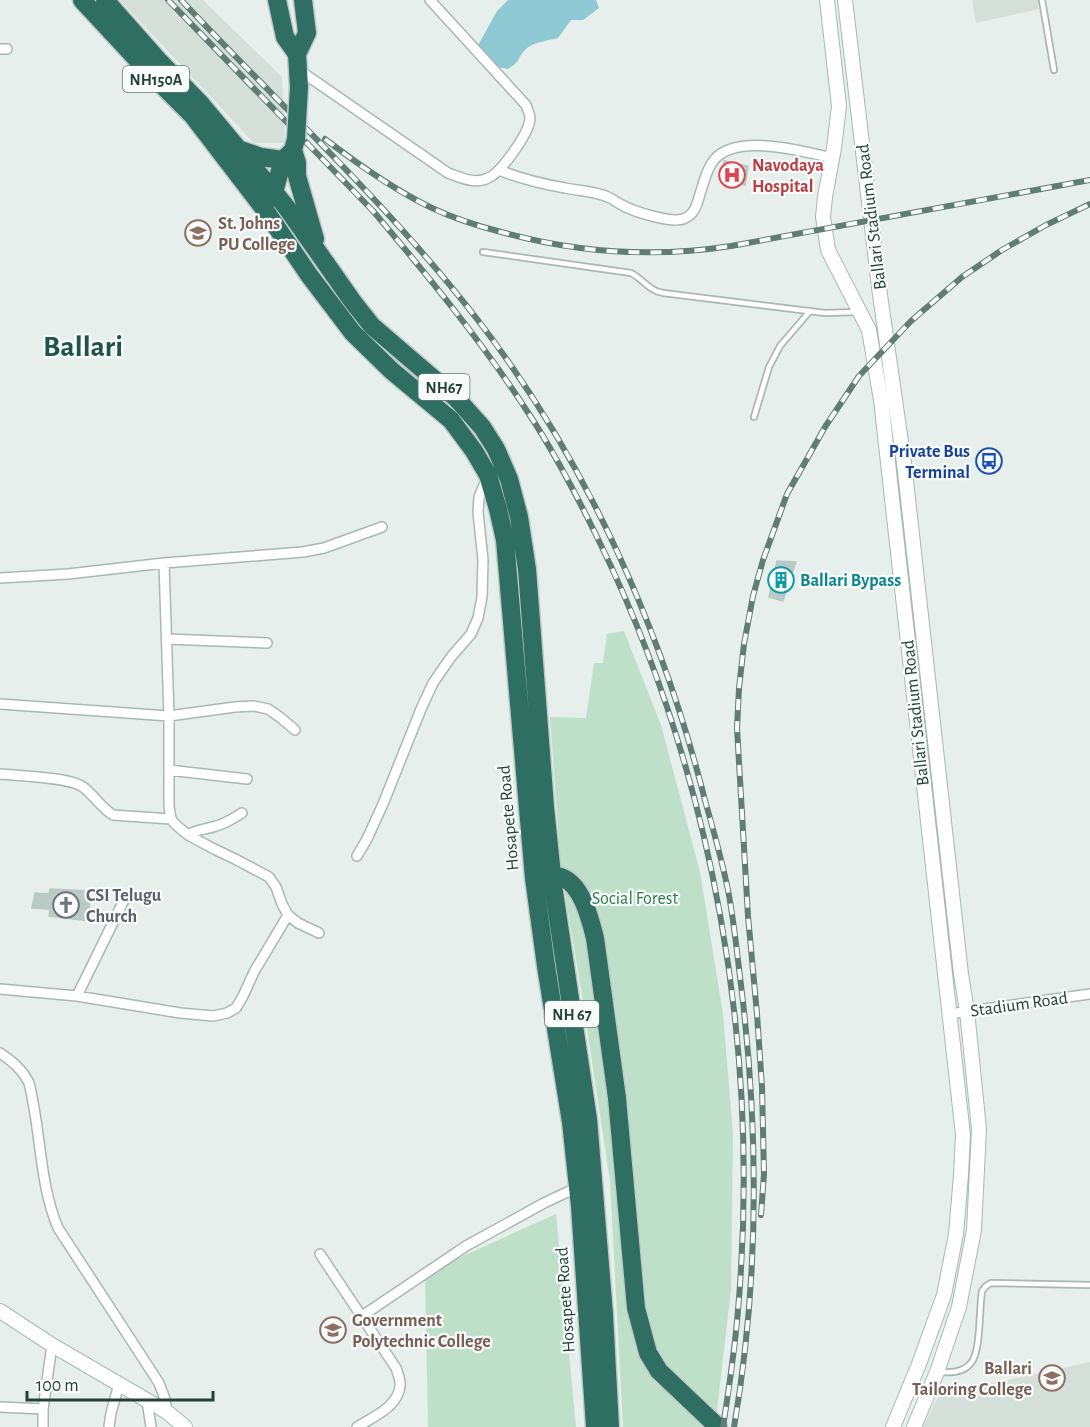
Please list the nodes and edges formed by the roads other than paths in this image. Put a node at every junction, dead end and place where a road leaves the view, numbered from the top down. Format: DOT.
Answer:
graph roads {
  1 [pos="82,0"];
  2 [pos="105,0"];
  3 [pos="277,0"];
  4 [pos="303,0"];
  5 [pos="430,0"];
  6 [pos="827,0"];
  7 [pos="845,0"];
  8 [pos="1042,0"];
  9 [pos="298,70"];
  10 [pos="1054,70"];
  11 [pos="291,150"];
  12 [pos="232,155"];
  13 [pos="832,158"];
  14 [pos="499,170"];
  15 [pos="297,176"];
  16 [pos="274,192"];
  17 [pos="287,208"];
  18 [pos="270,217"];
  19 [pos="483,252"];
  20 [pos="320,256"];
  21 [pos="810,311"];
  22 [pos="859,312"];
  23 [pos="754,417"];
  24 [pos="904,463"];
  25 [pos="888,464"];
  26 [pos="488,475"];
  27 [pos="382,527"];
  28 [pos="164,563"];
  29 [pos="0,578"];
  30 [pos="530,602"];
  31 [pos="167,639"];
  32 [pos="267,643"];
  33 [pos="0,704"];
  34 [pos="169,716"];
  35 [pos="295,730"];
  36 [pos="169,770"];
  37 [pos="0,774"];
  38 [pos="247,779"];
  39 [pos="242,813"];
  40 [pos="171,819"];
  41 [pos="188,835"];
  42 [pos="357,856"];
  43 [pos="543,877"];
  44 [pos="125,898"];
  45 [pos="288,915"];
  46 [pos="319,933"];
  47 [pos="0,989"];
  48 [pos="1090,994"];
  49 [pos="77,996"];
  50 [pos="967,1011"];
  51 [pos="949,1014"];
  52 [pos="0,1053"];
  53 [pos="578,1187"];
  54 [pos="320,1254"];
  55 [pos="1090,1285"];
  56 [pos="1,1313"];
  57 [pos="362,1316"];
  58 [pos="52,1345"];
  59 [pos="938,1372"];
  60 [pos="119,1384"];
  61 [pos="905,1400"];
  62 [pos="147,1401"];
  63 [pos="0,1407"];
  64 [pos="923,1408"];
  65 [pos="43,1410"];
  66 [pos="166,1412"];
  67 [pos="43,1427"];
  68 [pos="109,1427"];
  69 [pos="151,1427"];
  70 [pos="185,1427"];
  71 [pos="357,1427"];
  72 [pos="595,1427"];
  73 [pos="610,1427"];
  74 [pos="718,1427"];
  75 [pos="893,1427"];
  76 [pos="914,1427"];
  1 -- 12 [label="highway, NH150A"];
  2 -- 12 [label="highway"];
  3 -- 9 [label="highway"];
  4 -- 9 [label="highway"];
  5 -- 14 [label="street"];
  6 -- 13 [label="street, Ballari Stadium Road"];
  7 -- 24 [label="street, Ballari Stadium Road"];
  8 -- 10 [label="lane"];
  9 -- 11 [label="highway, bridge"];
  9 -- 14 [label="street"];
  11 -- 12 [label="highway"];
  11 -- 15 [label="highway"];
  11 -- 16 [label="highway"];
  12 -- 16 [label="highway, NH150A"];
  12 -- 18 [label="highway, NH150A"];
  13 -- 14 [label="street"];
  13 -- 22 [label="street, Ballari Stadium Road"];
  15 -- 17 [label="highway"];
  15 -- 20 [label="highway"];
  16 -- 17 [label="highway, NH150A"];
  16 -- 18 [label="highway"];
  17 -- 18 [label="highway"];
  17 -- 20 [label="highway, NH67"];
  18 -- 26 [label="highway, Hosapete Road / NH67"];
  19 -- 21 [label="lane"];
  20 -- 30 [label="highway, NH67"];
  21 -- 22 [label="lane"];
  21 -- 23 [label="lane"];
  22 -- 25 [label="street, Ballari Stadium Road"];
  24 -- 25 [label="street"];
  24 -- 50 [label="street, Ballari Stadium Road"];
  25 -- 51 [label="street, Ballari Stadium Road"];
  26 -- 42 [label="street"];
  26 -- 43 [label="highway, Hosapete Road / NH67"];
  27 -- 28 [label="street"];
  28 -- 29 [label="street"];
  28 -- 31 [label="street"];
  30 -- 43 [label="highway, Hosapete Road / NH 67"];
  31 -- 32 [label="street"];
  31 -- 34 [label="street"];
  33 -- 34 [label="street"];
  34 -- 35 [label="street"];
  34 -- 36 [label="street"];
  36 -- 38 [label="street"];
  36 -- 40 [label="street"];
  37 -- 40 [label="street"];
  39 -- 41 [label="street"];
  40 -- 41 [label="street"];
  41 -- 45 [label="street"];
  43 -- 53 [label="highway, Hosapete Road / NH67"];
  43 -- 73 [label="highway, Hosapete Road / NH 67"];
  43 -- 74 [label="highway"];
  44 -- 49 [label="street"];
  45 -- 46 [label="street"];
  45 -- 49 [label="street"];
  47 -- 49 [label="street"];
  48 -- 50 [label="street, Stadium Road"];
  50 -- 51 [label="street, Stadium Road"];
  50 -- 59 [label="street, Ballari Stadium Road"];
  51 -- 61 [label="street, Ballari Stadium Road"];
  52 -- 66 [label="street"];
  53 -- 57 [label="street"];
  53 -- 72 [label="highway, Hosapete Road / NH67"];
  54 -- 57 [label="street"];
  55 -- 59 [label="lane"];
  56 -- 58 [label="street"];
  57 -- 71 [label="street"];
  58 -- 60 [label="street"];
  58 -- 65 [label="street"];
  59 -- 64 [label="street, Ballari Stadium Road"];
  60 -- 62 [label="street"];
  60 -- 68 [label="street"];
  61 -- 64 [label="street"];
  61 -- 75 [label="street, Ballari Stadium Road"];
  62 -- 66 [label="street"];
  62 -- 69 [label="street"];
  63 -- 65 [label="street"];
  64 -- 76 [label="street, Ballari Stadium Road"];
  65 -- 67 [label="street"];
  66 -- 70 [label="street"];
}
